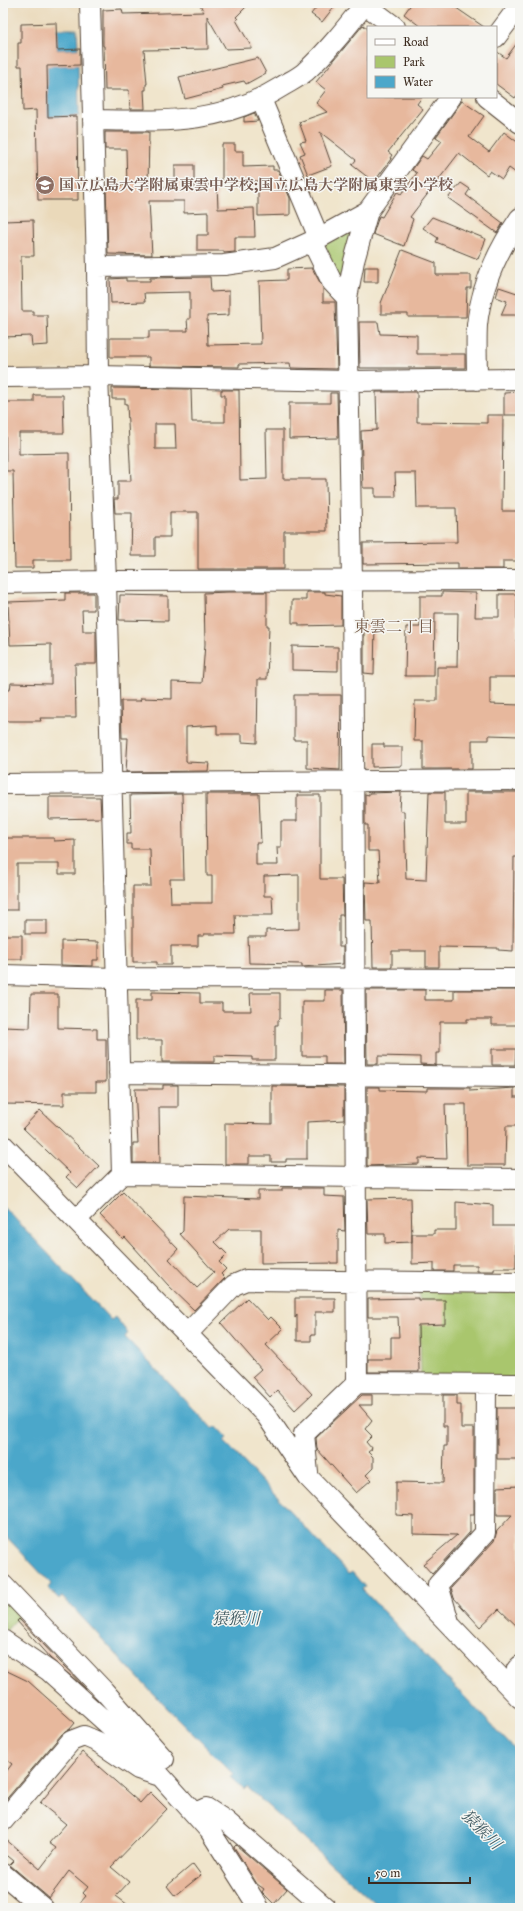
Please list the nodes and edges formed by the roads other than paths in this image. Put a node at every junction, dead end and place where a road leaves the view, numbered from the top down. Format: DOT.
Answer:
graph roads {
  1 [pos="90,3"];
  2 [pos="364,4"];
  3 [pos="520,5"];
  4 [pos="394,26"];
  5 [pos="497,36"];
  6 [pos="450,98"];
  7 [pos="488,98"];
  8 [pos="261,99"];
  9 [pos="93,120"];
  10 [pos="520,123"];
  11 [pos="368,211"];
  12 [pos="520,218"];
  13 [pos="316,239"];
  14 [pos="97,267"];
  15 [pos="347,298"];
  16 [pos="98,376"];
  17 [pos="3,377"];
  18 [pos="520,379"];
  19 [pos="477,380"];
  20 [pos="350,381"];
  21 [pos="352,580"];
  22 [pos="520,580"];
  23 [pos="106,581"];
  24 [pos="3,583"];
  25 [pos="520,780"];
  26 [pos="352,781"];
  27 [pos="111,782"];
  28 [pos="3,784"];
  29 [pos="3,975"];
  30 [pos="117,978"];
  31 [pos="355,978"];
  32 [pos="520,979"];
  33 [pos="119,1073"];
  34 [pos="356,1075"];
  35 [pos="520,1077"];
  36 [pos="3,1144"];
  37 [pos="122,1174"];
  38 [pos="357,1177"];
  39 [pos="520,1179"];
  40 [pos="77,1219"];
  41 [pos="357,1281"];
  42 [pos="520,1283"];
  43 [pos="186,1334"];
  44 [pos="357,1384"];
  45 [pos="486,1384"];
  46 [pos="520,1384"];
  47 [pos="308,1477"];
  48 [pos="3,1585"];
  49 [pos="450,1626"];
  50 [pos="3,1640"];
  51 [pos="520,1666"];
  52 [pos="520,1675"];
  53 [pos="520,1698"];
  54 [pos="161,1776"];
  55 [pos="200,1810"];
  56 [pos="3,1821"];
  57 [pos="3,1874"];
  58 [pos="43,1908"];
  59 [pos="259,1908"];
  60 [pos="326,1908"];
  1 -- 9 [label="street"];
  2 -- 4 [label="street"];
  2 -- 8 [label="street"];
  3 -- 5 [label="street"];
  6 -- 11 [label="street"];
  7 -- 10 [label="street"];
  8 -- 9 [label="street"];
  8 -- 13 [label="street"];
  9 -- 14 [label="street"];
  11 -- 13 [label="street"];
  11 -- 15 [label="street"];
  12 -- 19 [label="street"];
  13 -- 14 [label="street"];
  13 -- 15 [label="street"];
  14 -- 16 [label="street"];
  15 -- 20 [label="street"];
  16 -- 17 [label="street"];
  16 -- 20 [label="street"];
  16 -- 23 [label="street"];
  18 -- 19 [label="street"];
  19 -- 20 [label="street"];
  20 -- 21 [label="street"];
  21 -- 22 [label="street"];
  21 -- 23 [label="street"];
  21 -- 26 [label="street"];
  23 -- 24 [label="street"];
  23 -- 27 [label="street"];
  25 -- 26 [label="street"];
  26 -- 27 [label="street"];
  26 -- 31 [label="street"];
  27 -- 28 [label="street"];
  27 -- 30 [label="street"];
  29 -- 30 [label="street"];
  30 -- 31 [label="street"];
  30 -- 33 [label="street"];
  31 -- 32 [label="street"];
  31 -- 34 [label="street"];
  33 -- 34 [label="street"];
  33 -- 37 [label="street"];
  34 -- 35 [label="street"];
  34 -- 38 [label="street"];
  36 -- 40 [label="street"];
  37 -- 38 [label="street"];
  37 -- 40 [label="street"];
  38 -- 39 [label="street"];
  38 -- 41 [label="street"];
  40 -- 43 [label="street"];
  41 -- 42 [label="street"];
  41 -- 43 [label="street"];
  41 -- 44 [label="street"];
  43 -- 47 [label="street"];
  44 -- 45 [label="street"];
  44 -- 47 [label="street"];
  45 -- 46 [label="street"];
  45 -- 49 [label="street"];
  47 -- 49 [label="street"];
  48 -- 55 [label="street"];
  49 -- 53 [label="street"];
  50 -- 54 [label="street"];
  51 -- 52 [label="street"];
  54 -- 55 [label="street"];
  54 -- 56 [label="street"];
  55 -- 59 [label="street"];
  55 -- 60 [label="street"];
  57 -- 58 [label="street"];
}
